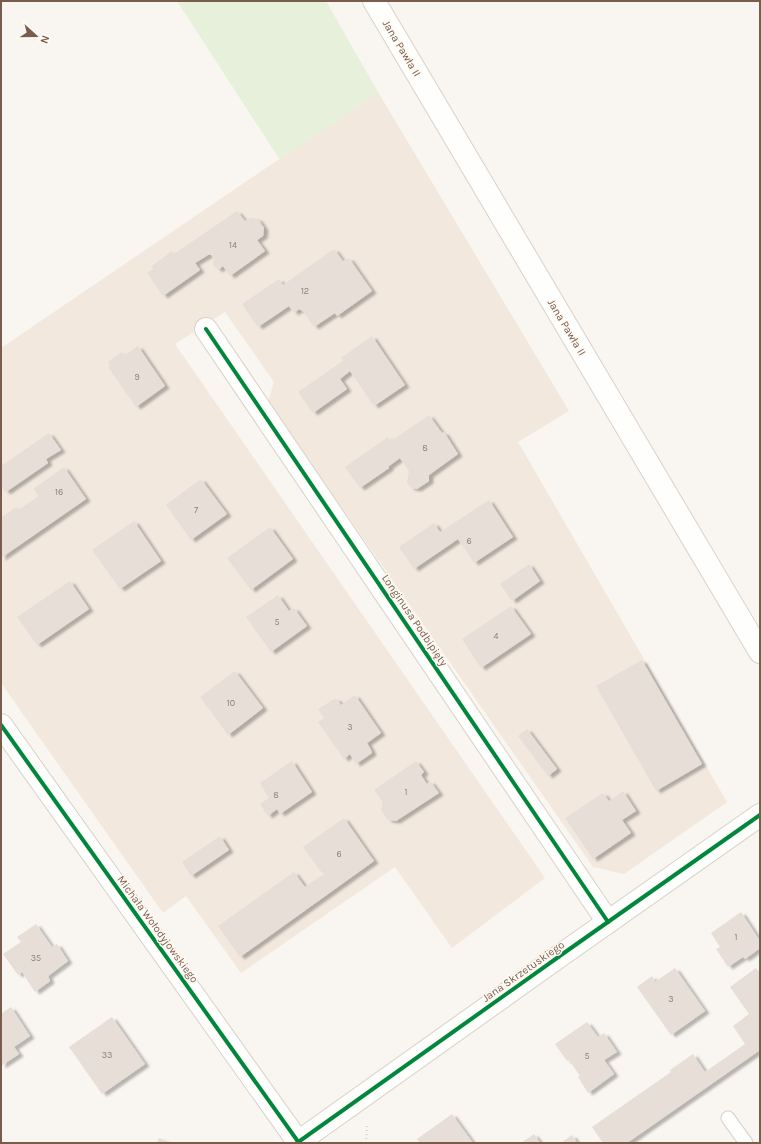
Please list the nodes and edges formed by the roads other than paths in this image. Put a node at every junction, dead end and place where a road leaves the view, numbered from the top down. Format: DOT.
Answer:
graph roads {
  1 [pos="374,1"];
  2 [pos="206,329"];
  3 [pos="760,652"];
  4 [pos="1,725"];
  5 [pos="760,815"];
  6 [pos="608,922"];
  7 [pos="728,1118"];
  8 [pos="298,1143"];
  9 [pos="746,1143"];
  1 -- 3 [label="street, Jana Pawła II"];
  2 -- 6 [label="street, Longinusa Podbipięty"];
  4 -- 8 [label="street, Michała Wołodyjowskiego"];
  5 -- 6 [label="street, Jana Skrzetuskiego"];
  6 -- 8 [label="street, Jana Skrzetuskiego"];
  7 -- 9 [label="lane"];
}
